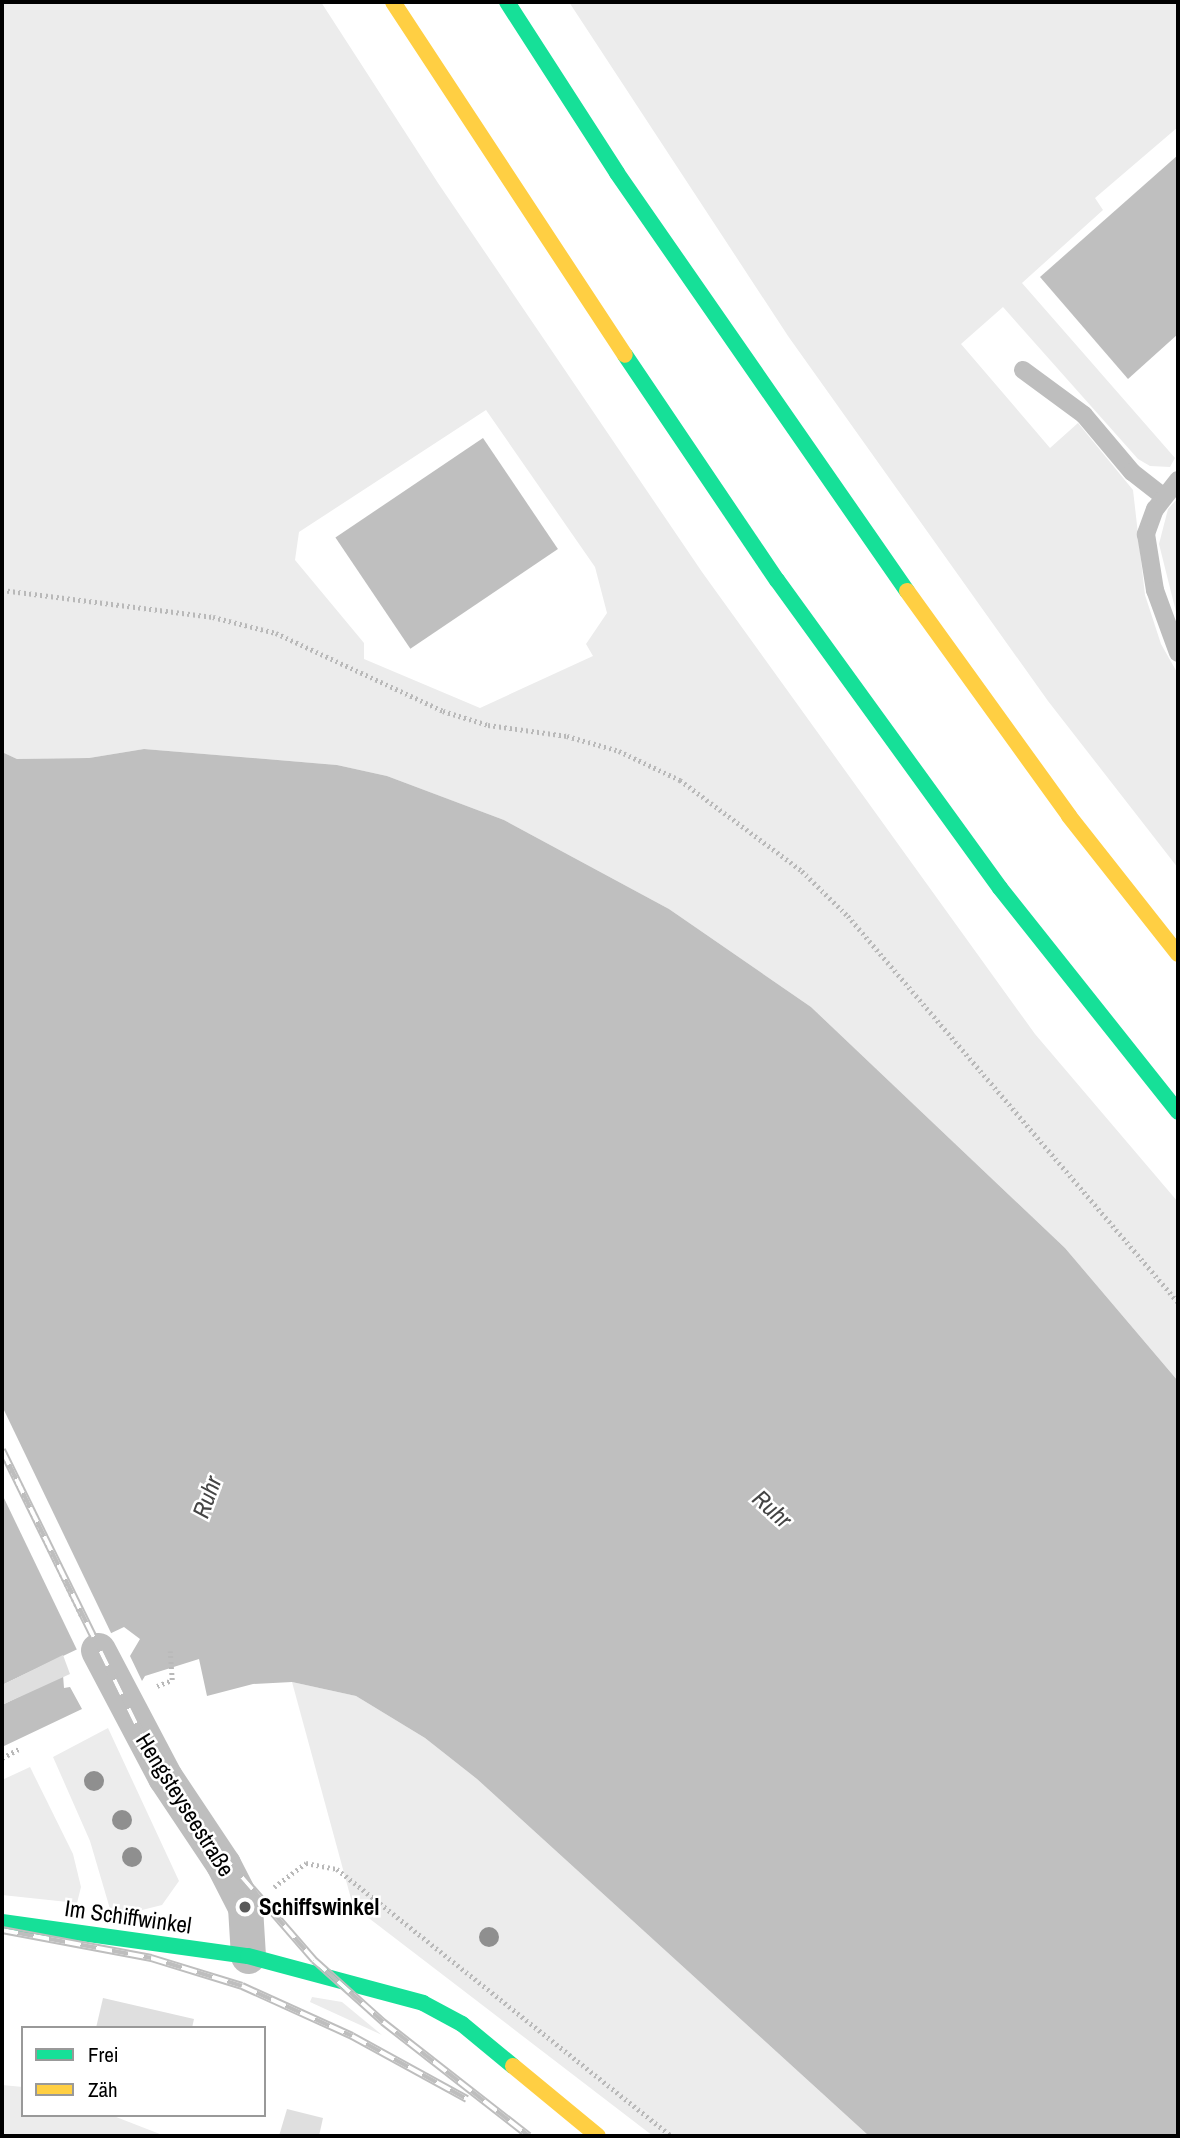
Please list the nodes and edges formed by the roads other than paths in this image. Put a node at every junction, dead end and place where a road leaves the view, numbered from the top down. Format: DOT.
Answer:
graph roads {
  1 [pos="393,2"];
  2 [pos="507,2"];
  3 [pos="1023,369"];
  4 [pos="1178,480"];
  5 [pos="1163,496"];
  6 [pos="1178,653"];
  7 [pos="1178,954"];
  8 [pos="1178,1112"];
  9 [pos="98,1650"];
  10 [pos="2,1922"];
  11 [pos="248,1956"];
  12 [pos="598,2136"];
  1 -- 8 [label="main road"];
  2 -- 7 [label="main road"];
  3 -- 5 [label="lane"];
  4 -- 5 [label="lane"];
  5 -- 6 [label="lane"];
  9 -- 11 [label="street, Hengsteyseestraße"];
  10 -- 11 [label="main road, Im Schiffwinkel"];
  11 -- 12 [label="main road"];
}
